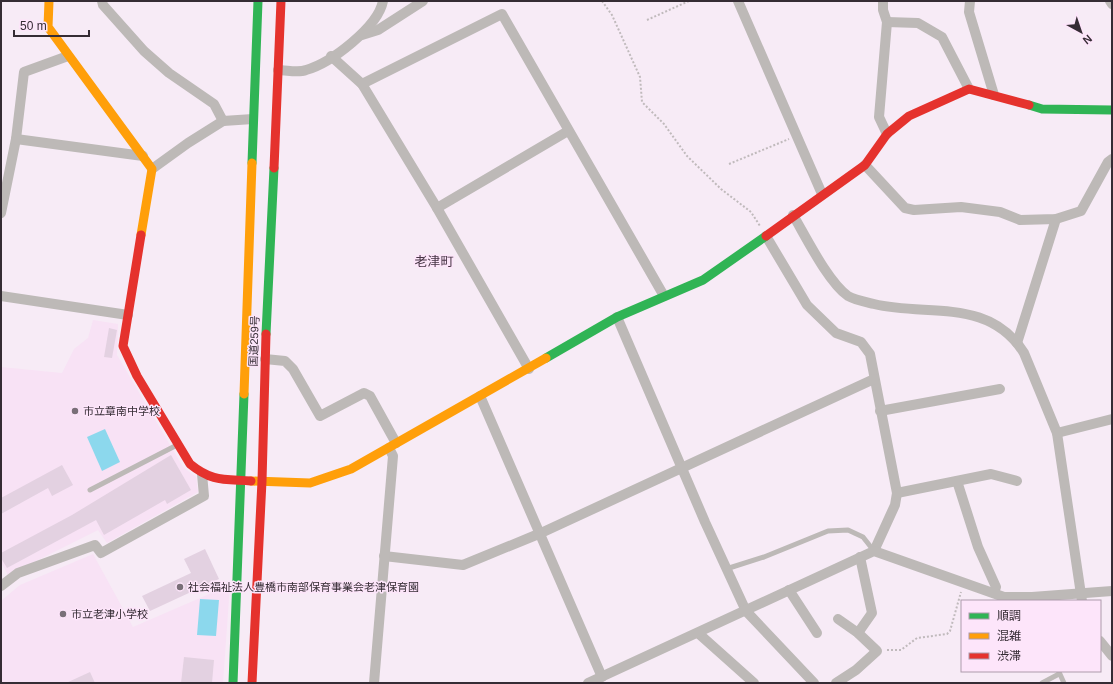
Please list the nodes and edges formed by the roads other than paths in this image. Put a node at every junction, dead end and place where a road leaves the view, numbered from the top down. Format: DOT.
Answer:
graph roads {
  1 [pos="49,1"];
  2 [pos="102,1"];
  3 [pos="258,1"];
  4 [pos="281,1"];
  5 [pos="383,1"];
  6 [pos="423,1"];
  7 [pos="738,1"];
  8 [pos="883,1"];
  9 [pos="970,1"];
  10 [pos="1110,1"];
  11 [pos="1112,4"];
  12 [pos="887,22"];
  13 [pos="360,36"];
  14 [pos="68,56"];
  15 [pos="331,56"];
  16 [pos="278,70"];
  17 [pos="362,84"];
  18 [pos="969,89"];
  19 [pos="994,95"];
  20 [pos="1112,110"];
  21 [pos="253,119"];
  22 [pos="223,121"];
  23 [pos="568,130"];
  24 [pos="887,134"];
  25 [pos="16,139"];
  26 [pos="143,156"];
  27 [pos="1112,159"];
  28 [pos="864,165"];
  29 [pos="152,169"];
  30 [pos="822,194"];
  31 [pos="437,208"];
  32 [pos="1,213"];
  33 [pos="793,215"];
  34 [pos="1056,219"];
  35 [pos="766,236"];
  36 [pos="1,296"];
  37 [pos="664,296"];
  38 [pos="128,315"];
  39 [pos="617,318"];
  40 [pos="1017,343"];
  41 [pos="265,359"];
  42 [pos="529,369"];
  43 [pos="874,379"];
  44 [pos="1000,389"];
  45 [pos="480,396"];
  46 [pos="880,411"];
  47 [pos="1112,419"];
  48 [pos="1057,433"];
  49 [pos="178,445"];
  50 [pos="392,446"];
  51 [pos="682,468"];
  52 [pos="202,474"];
  53 [pos="241,481"];
  54 [pos="262,481"];
  55 [pos="957,481"];
  56 [pos="1017,481"];
  57 [pos="90,490"];
  58 [pos="897,493"];
  59 [pos="540,533"];
  60 [pos="874,551"];
  61 [pos="384,556"];
  62 [pos="860,557"];
  63 [pos="726,569"];
  64 [pos="1,586"];
  65 [pos="789,590"];
  66 [pos="1112,591"];
  67 [pos="994,593"];
  68 [pos="1081,597"];
  69 [pos="746,611"];
  70 [pos="838,619"];
  71 [pos="698,633"];
  72 [pos="817,633"];
  73 [pos="858,633"];
  74 [pos="1101,642"];
  75 [pos="1112,656"];
  76 [pos="1059,672"];
  77 [pos="602,677"];
  78 [pos="233,683"];
  79 [pos="252,683"];
  80 [pos="374,683"];
  81 [pos="588,683"];
  82 [pos="754,683"];
  83 [pos="814,683"];
  84 [pos="836,683"];
  85 [pos="1042,683"];
  86 [pos="1064,683"];
  1 -- 14 [label="main road"];
  2 -- 22 [label="street"];
  3 -- 21 [label="main road, 国道259号"];
  4 -- 16 [label="main road, 国道259号"];
  5 -- 13 [label="street"];
  6 -- 13 [label="street"];
  7 -- 30 [label="street"];
  8 -- 12 [label="street"];
  9 -- 19 [label="street"];
  10 -- 11 [label="street"];
  12 -- 18 [label="street"];
  12 -- 24 [label="street"];
  13 -- 15 [label="street"];
  14 -- 25 [label="street"];
  14 -- 26 [label="main road"];
  15 -- 16 [label="street"];
  15 -- 17 [label="street"];
  16 -- 41 [label="main road, 国道259号"];
  17 -- 23 [label="street"];
  17 -- 31 [label="street"];
  18 -- 19 [label="main road"];
  18 -- 24 [label="main road"];
  19 -- 20 [label="main road"];
  21 -- 22 [label="street"];
  21 -- 53 [label="main road, 国道259号"];
  22 -- 29 [label="street"];
  23 -- 31 [label="street"];
  23 -- 37 [label="street"];
  24 -- 28 [label="main road"];
  25 -- 26 [label="street"];
  25 -- 32 [label="street"];
  26 -- 29 [label="main road"];
  27 -- 34 [label="street"];
  28 -- 30 [label="main road"];
  28 -- 34 [label="street"];
  29 -- 38 [label="main road"];
  30 -- 33 [label="main road"];
  31 -- 42 [label="street"];
  33 -- 35 [label="main road"];
  33 -- 40 [label="street"];
  34 -- 40 [label="street"];
  35 -- 37 [label="main road"];
  35 -- 43 [label="street"];
  36 -- 38 [label="street"];
  37 -- 39 [label="main road"];
  38 -- 49 [label="main road"];
  39 -- 42 [label="main road"];
  39 -- 51 [label="street"];
  40 -- 48 [label="street"];
  41 -- 50 [label="street"];
  41 -- 54 [label="main road, 国道259号"];
  42 -- 45 [label="main road"];
  43 -- 46 [label="street"];
  43 -- 51 [label="street"];
  44 -- 46 [label="street"];
  45 -- 50 [label="main road"];
  45 -- 59 [label="street"];
  46 -- 58 [label="street"];
  47 -- 48 [label="street"];
  48 -- 68 [label="street"];
  49 -- 52 [label="main road"];
  49 -- 57 [label="lane"];
  50 -- 54 [label="main road"];
  50 -- 61 [label="street"];
  51 -- 59 [label="street"];
  51 -- 63 [label="street"];
  52 -- 53 [label="main road"];
  52 -- 64 [label="street"];
  53 -- 54 [label="main road"];
  53 -- 78 [label="main road, 国道259号"];
  54 -- 79 [label="main road, 国道259号"];
  55 -- 56 [label="street"];
  55 -- 58 [label="street"];
  55 -- 67 [label="street"];
  58 -- 60 [label="street"];
  59 -- 61 [label="street"];
  59 -- 77 [label="street"];
  60 -- 62 [label="street"];
  60 -- 63 [label="lane"];
  60 -- 67 [label="street"];
  61 -- 80 [label="street"];
  62 -- 65 [label="street"];
  62 -- 73 [label="street"];
  63 -- 69 [label="street"];
  65 -- 69 [label="street"];
  65 -- 72 [label="street"];
  66 -- 68 [label="street"];
  67 -- 68 [label="street"];
  69 -- 71 [label="street"];
  69 -- 83 [label="street"];
  70 -- 73 [label="street"];
  71 -- 77 [label="street"];
  71 -- 82 [label="street"];
  73 -- 84 [label="street"];
  74 -- 75 [label="street"];
  76 -- 85 [label="lane"];
  76 -- 86 [label="lane"];
  77 -- 81 [label="street"];
}
